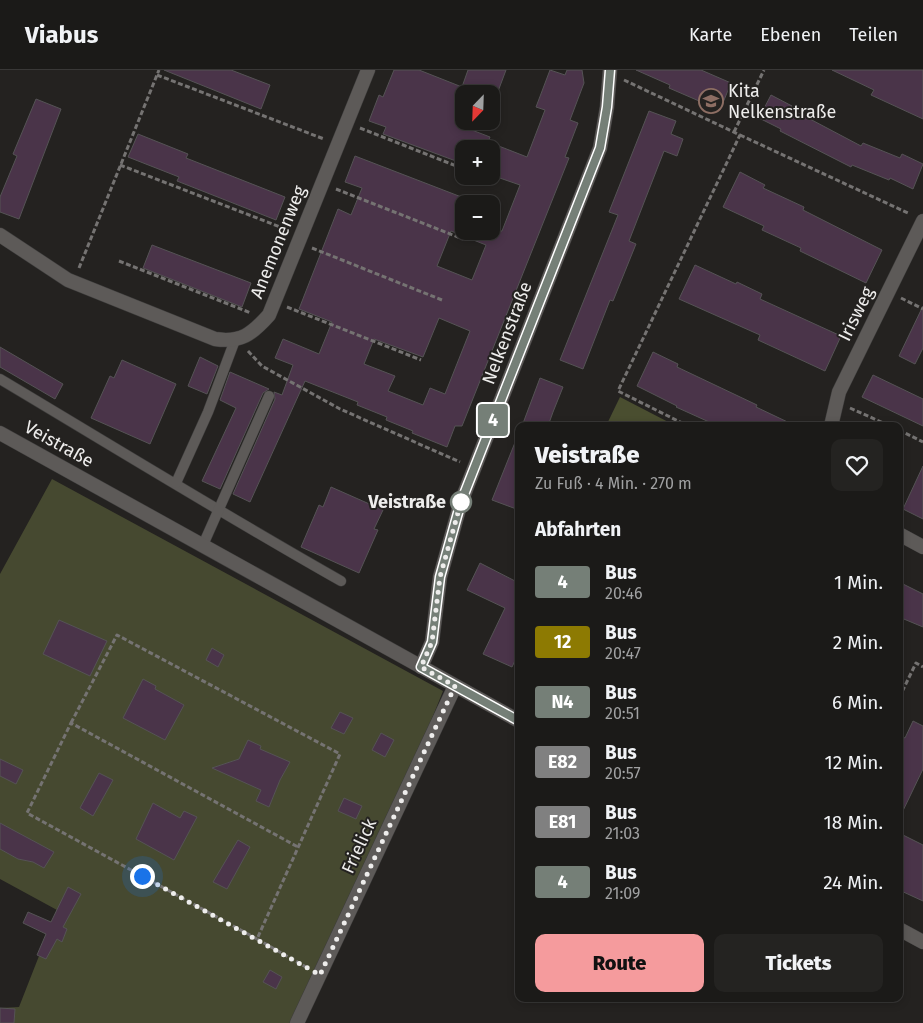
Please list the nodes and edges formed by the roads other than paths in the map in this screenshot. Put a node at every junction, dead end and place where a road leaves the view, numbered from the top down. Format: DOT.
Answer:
graph roads {
  1 [pos="368,70"];
  2 [pos="610,72"];
  3 [pos="919,219"];
  4 [pos="0,235"];
  5 [pos="238,339"];
  6 [pos="0,379"];
  7 [pos="269,396"];
  8 [pos="832,422"];
  9 [pos="0,433"];
  10 [pos="176,483"];
  11 [pos="218,512"];
  12 [pos="903,536"];
  13 [pos="203,545"];
  14 [pos="923,547"];
  15 [pos="341,581"];
  16 [pos="421,667"];
  17 [pos="455,686"];
  18 [pos="515,719"];
  19 [pos="903,931"];
  20 [pos="923,942"];
  21 [pos="297,1023"];
  1 -- 5 [label="street, Anemonenweg"];
  2 -- 16 [label="street, Nelkenstraße"];
  3 -- 8 [label="street, Irisweg"];
  4 -- 5 [label="street"];
  5 -- 10 [label="lane"];
  6 -- 10 [label="lane"];
  7 -- 11 [label="lane"];
  9 -- 13 [label="street, Veistraße"];
  10 -- 11 [label="lane"];
  11 -- 13 [label="lane"];
  11 -- 15 [label="lane"];
  12 -- 14 [label="street"];
  13 -- 16 [label="street, Veistraße"];
  16 -- 17 [label="street, Veistraße"];
  17 -- 18 [label="street, Veistraße"];
  17 -- 21 [label="street, Frielick"];
  19 -- 20 [label="street"];
}
